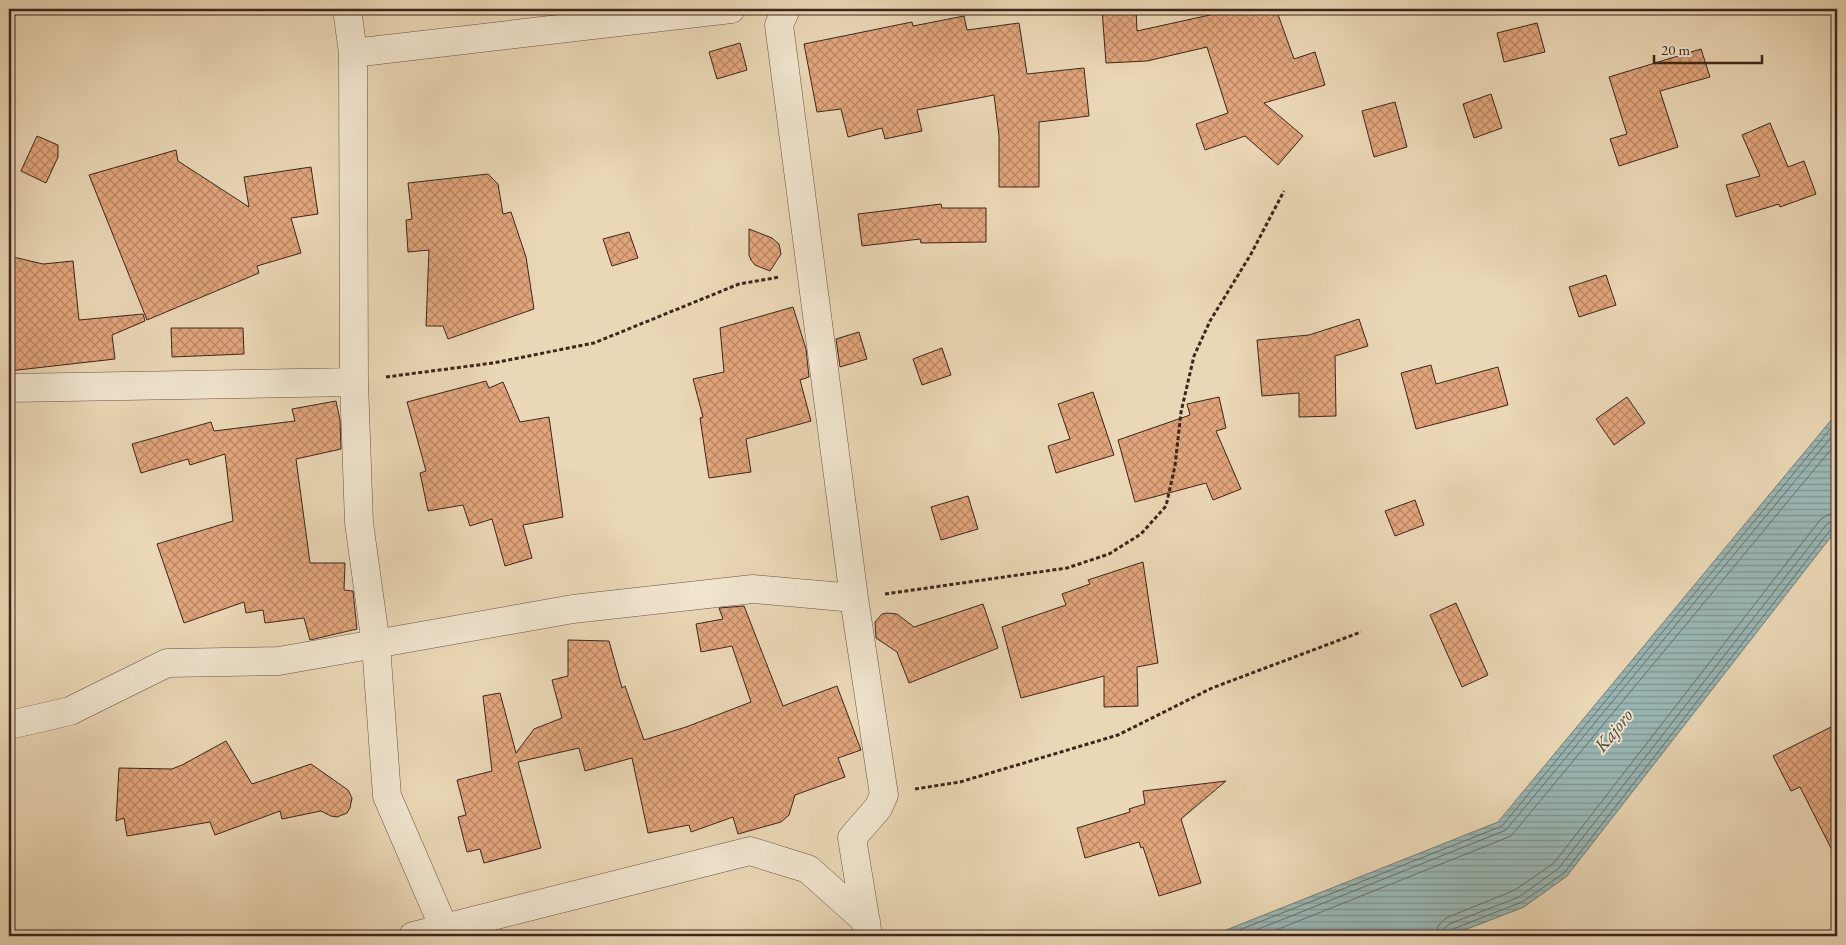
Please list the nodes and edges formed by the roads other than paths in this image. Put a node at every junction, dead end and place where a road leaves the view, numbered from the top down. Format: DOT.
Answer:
graph roads {
  1 [pos="347,9"];
  2 [pos="731,9"];
  3 [pos="786,9"];
  4 [pos="353,53"];
  5 [pos="354,382"];
  6 [pos="9,388"];
  7 [pos="854,598"];
  8 [pos="376,645"];
  9 [pos="9,723"];
  10 [pos="444,928"];
  11 [pos="867,929"];
  12 [pos="413,936"];
  1 -- 4 [label="street"];
  2 -- 4 [label="street"];
  3 -- 7 [label="street"];
  4 -- 5 [label="street"];
  5 -- 6 [label="street"];
  5 -- 8 [label="street"];
  7 -- 8 [label="street"];
  7 -- 11 [label="street"];
  8 -- 9 [label="street"];
  8 -- 10 [label="street"];
  10 -- 11 [label="street"];
  10 -- 12 [label="street"];
}
